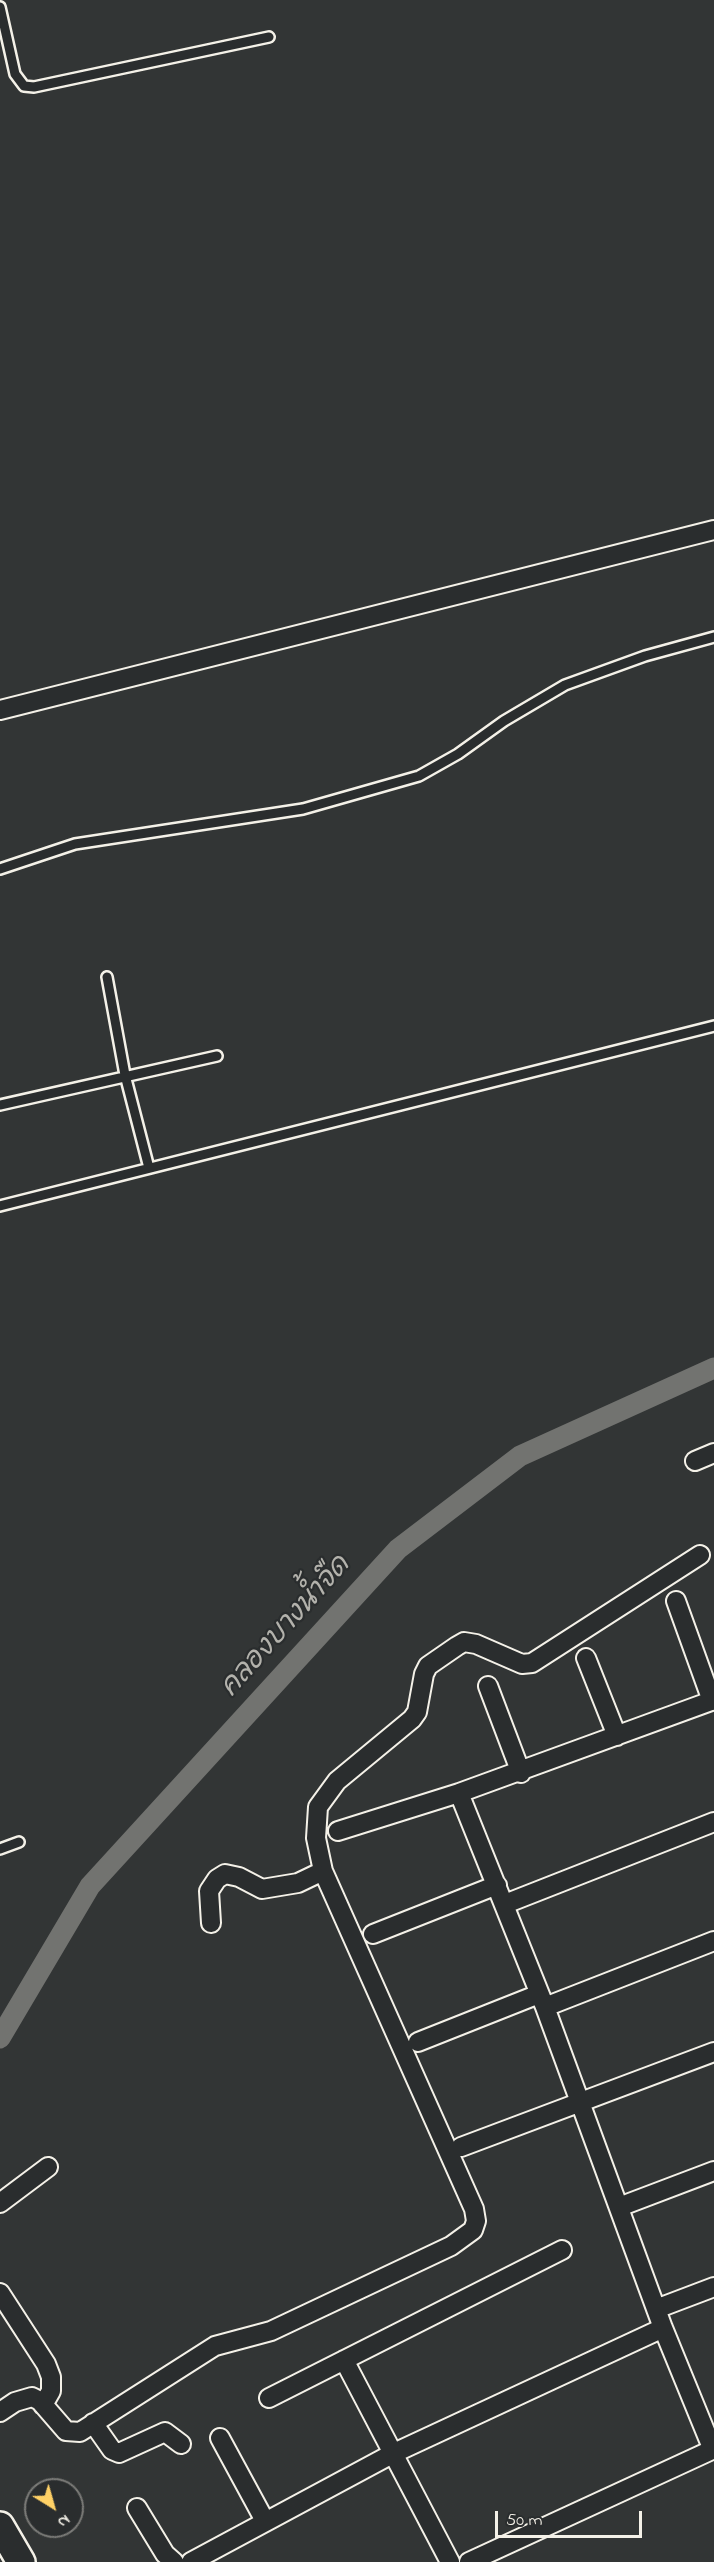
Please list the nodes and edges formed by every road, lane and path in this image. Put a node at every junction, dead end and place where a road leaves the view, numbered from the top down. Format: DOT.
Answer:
graph roads {
  1 [pos="0,8"];
  2 [pos="268,37"];
  3 [pos="714,530"];
  4 [pos="714,637"];
  5 [pos="0,710"];
  6 [pos="0,869"];
  7 [pos="107,977"];
  8 [pos="714,1026"];
  9 [pos="217,1056"];
  10 [pos="125,1075"];
  11 [pos="0,1105"];
  12 [pos="149,1168"];
  13 [pos="0,1206"];
  14 [pos="714,1454"];
  15 [pos="695,1461"];
  16 [pos="700,1555"];
  17 [pos="676,1601"];
  18 [pos="586,1658"];
  19 [pos="488,1686"];
  20 [pos="713,1700"];
  21 [pos="617,1736"];
  22 [pos="521,1773"];
  23 [pos="459,1794"];
  24 [pos="714,1822"];
  25 [pos="338,1831"];
  26 [pos="19,1842"];
  27 [pos="0,1849"];
  28 [pos="323,1871"];
  29 [pos="497,1886"];
  30 [pos="505,1904"];
  31 [pos="212,1923"];
  32 [pos="373,1934"];
  33 [pos="714,1941"];
  34 [pos="542,2001"];
  35 [pos="418,2042"];
  36 [pos="714,2052"];
  37 [pos="579,2104"];
  38 [pos="461,2147"];
  39 [pos="48,2167"];
  40 [pos="714,2171"];
  41 [pos="0,2203"];
  42 [pos="619,2207"];
  43 [pos="562,2250"];
  44 [pos="714,2287"];
  45 [pos="0,2293"];
  46 [pos="656,2309"];
  47 [pos="663,2328"];
  48 [pos="344,2360"];
  49 [pos="269,2398"];
  50 [pos="43,2405"];
  51 [pos="706,2407"];
  52 [pos="0,2412"];
  53 [pos="93,2424"];
  54 [pos="220,2438"];
  55 [pos="181,2444"];
  56 [pos="713,2449"];
  57 [pos="392,2454"];
  58 [pos="137,2508"];
  59 [pos="265,2521"];
  60 [pos="0,2526"];
  61 [pos="21,2562"];
  62 [pos="174,2562"];
  63 [pos="191,2562"];
  64 [pos="450,2562"];
  65 [pos="470,2562"];
  1 -- 2 [label="lane"];
  3 -- 5 [label="street"];
  4 -- 6 [label="lane"];
  7 -- 10 [label="lane"];
  8 -- 12 [label="lane"];
  9 -- 10 [label="lane"];
  10 -- 11 [label="lane"];
  10 -- 12 [label="lane"];
  12 -- 13 [label="lane"];
  14 -- 15 [label="street"];
  16 -- 28 [label="street"];
  17 -- 20 [label="street"];
  18 -- 21 [label="street"];
  19 -- 22 [label="street"];
  20 -- 21 [label="street"];
  21 -- 22 [label="street"];
  22 -- 23 [label="street"];
  23 -- 25 [label="street"];
  23 -- 29 [label="street"];
  24 -- 30 [label="street"];
  26 -- 27 [label="lane"];
  28 -- 31 [label="street"];
  28 -- 53 [label="street"];
  29 -- 30 [label="street"];
  29 -- 32 [label="street"];
  30 -- 34 [label="street"];
  33 -- 34 [label="street"];
  34 -- 35 [label="street"];
  34 -- 37 [label="street"];
  36 -- 37 [label="street"];
  37 -- 38 [label="street"];
  37 -- 42 [label="street"];
  39 -- 41 [label="street"];
  40 -- 42 [label="street"];
  42 -- 46 [label="street"];
  43 -- 48 [label="street"];
  44 -- 46 [label="street"];
  45 -- 50 [label="street"];
  46 -- 47 [label="street"];
  47 -- 51 [label="street"];
  47 -- 57 [label="street"];
  48 -- 49 [label="street"];
  48 -- 57 [label="street"];
  50 -- 52 [label="street"];
  50 -- 53 [label="street"];
  51 -- 56 [label="street"];
  53 -- 55 [label="street"];
  54 -- 59 [label="street"];
  56 -- 65 [label="street"];
  57 -- 59 [label="street"];
  57 -- 64 [label="street"];
  58 -- 62 [label="street"];
  59 -- 63 [label="street"];
  60 -- 61 [label="main road"];
}
